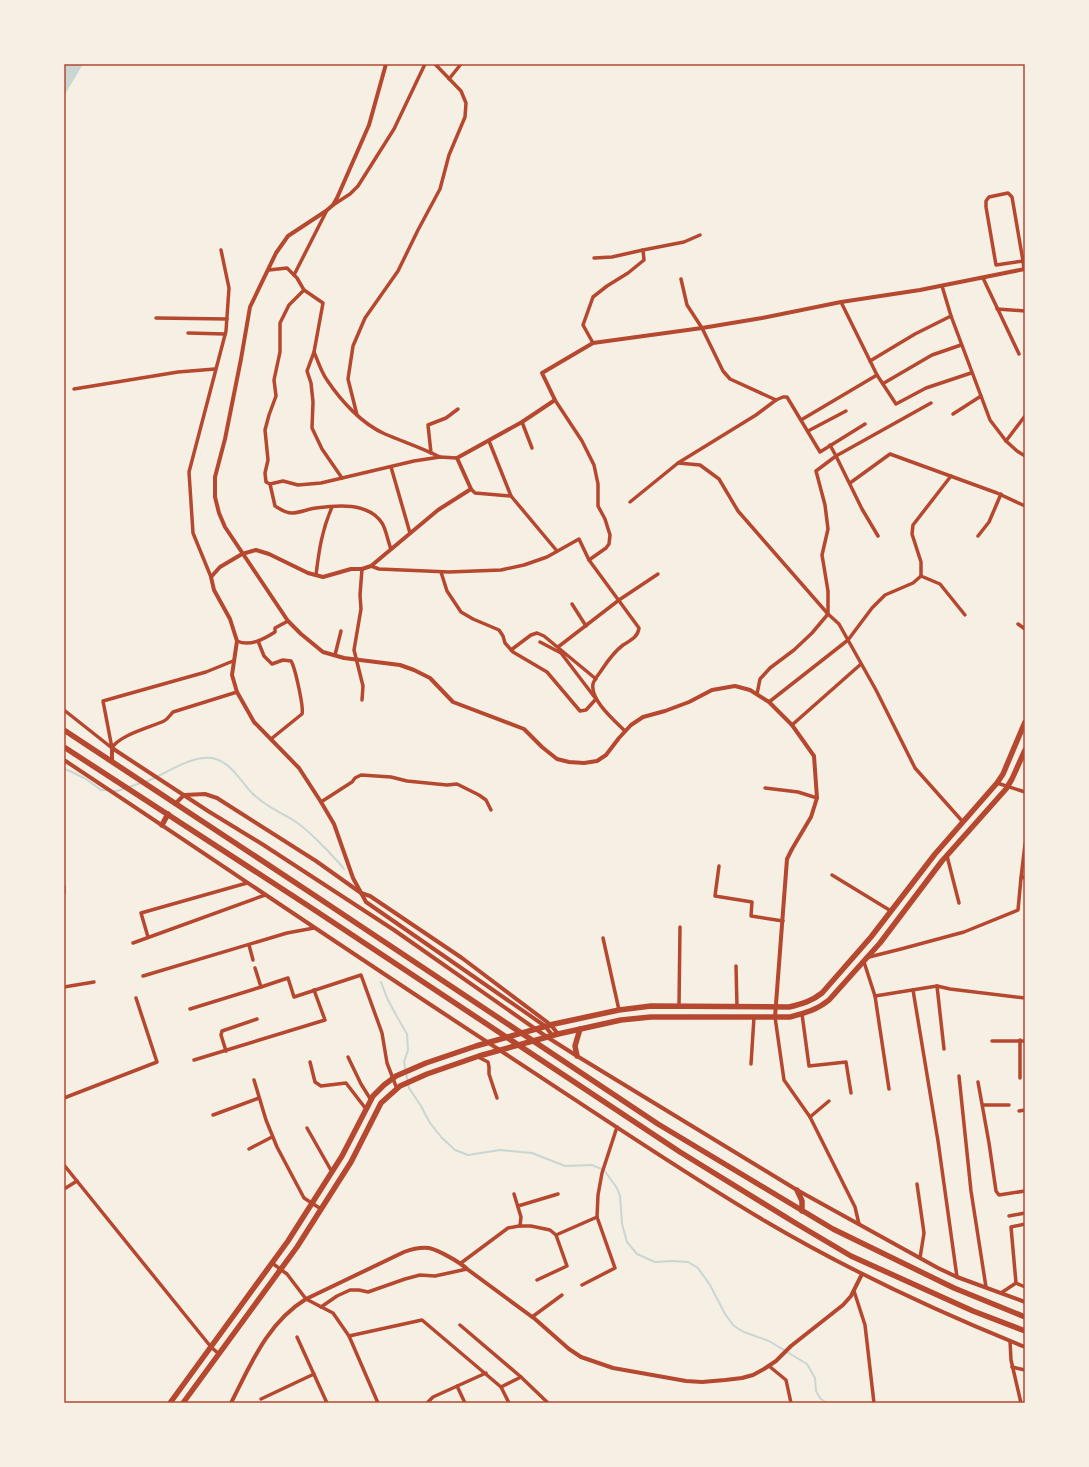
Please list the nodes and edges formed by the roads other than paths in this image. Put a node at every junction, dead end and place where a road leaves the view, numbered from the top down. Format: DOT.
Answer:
graph roads {
  1 [pos="386,64"];
  2 [pos="425,64"];
  3 [pos="435,64"];
  4 [pos="461,64"];
  5 [pos="449,79"];
  6 [pos="333,205"];
  7 [pos="326,211"];
  8 [pos="700,235"];
  9 [pos="221,250"];
  10 [pos="643,250"];
  11 [pos="594,258"];
  12 [pos="1023,261"];
  13 [pos="1024,269"];
  14 [pos="269,270"];
  15 [pos="294,275"];
  16 [pos="982,278"];
  17 [pos="681,279"];
  18 [pos="942,286"];
  19 [pos="304,290"];
  20 [pos="842,302"];
  21 [pos="997,309"];
  22 [pos="1025,311"];
  23 [pos="951,316"];
  24 [pos="156,318"];
  25 [pos="227,319"];
  26 [pos="702,328"];
  27 [pos="188,333"];
  28 [pos="225,334"];
  29 [pos="593,343"];
  30 [pos="961,344"];
  31 [pos="314,352"];
  32 [pos="1019,354"];
  33 [pos="870,361"];
  34 [pos="215,369"];
  35 [pos="971,373"];
  36 [pos="877,375"];
  37 [pos="884,383"];
  38 [pos="74,389"];
  39 [pos="981,396"];
  40 [pos="556,400"];
  41 [pos="776,400"];
  42 [pos="931,403"];
  43 [pos="458,409"];
  44 [pos="846,411"];
  45 [pos="357,414"];
  46 [pos="953,414"];
  47 [pos="1025,416"];
  48 [pos="801,420"];
  49 [pos="522,422"];
  50 [pos="865,424"];
  51 [pos="808,432"];
  52 [pos="489,441"];
  53 [pos="1006,441"];
  54 [pos="830,445"];
  55 [pos="532,448"];
  56 [pos="431,453"];
  57 [pos="836,456"];
  58 [pos="1025,456"];
  59 [pos="440,457"];
  60 [pos="457,458"];
  61 [pos="678,463"];
  62 [pos="391,467"];
  63 [pos="951,476"];
  64 [pos="342,478"];
  65 [pos="850,483"];
  66 [pos="270,484"];
  67 [pos="471,489"];
  68 [pos="1001,494"];
  69 [pos="511,496"];
  70 [pos="630,502"];
  71 [pos="1025,506"];
  72 [pos="332,507"];
  73 [pos="410,533"];
  74 [pos="878,536"];
  75 [pos="978,536"];
  76 [pos="391,549"];
  77 [pos="557,551"];
  78 [pos="242,554"];
  79 [pos="589,560"];
  80 [pos="371,566"];
  81 [pos="362,569"];
  82 [pos="442,572"];
  83 [pos="658,574"];
  84 [pos="316,575"];
  85 [pos="921,576"];
  86 [pos="211,577"];
  87 [pos="619,600"];
  88 [pos="572,604"];
  89 [pos="828,614"];
  90 [pos="965,615"];
  91 [pos="288,621"];
  92 [pos="1018,624"];
  93 [pos="586,626"];
  94 [pos="1025,629"];
  95 [pos="341,631"];
  96 [pos="848,640"];
  97 [pos="237,641"];
  98 [pos="258,642"];
  99 [pos="540,642"];
  100 [pos="558,647"];
  101 [pos="511,650"];
  102 [pos="334,655"];
  103 [pos="357,660"];
  104 [pos="233,661"];
  105 [pos="861,664"];
  106 [pos="596,679"];
  107 [pos="237,692"];
  108 [pos="757,694"];
  109 [pos="596,699"];
  110 [pos="362,700"];
  111 [pos="769,702"];
  112 [pos="64,710"];
  113 [pos="1025,722"];
  114 [pos="792,725"];
  115 [pos="64,730"];
  116 [pos="625,732"];
  117 [pos="271,739"];
  118 [pos="64,747"];
  119 [pos="112,748"];
  120 [pos="1025,750"];
  121 [pos="64,760"];
  122 [pos="112,761"];
  123 [pos="997,783"];
  124 [pos="1007,787"];
  125 [pos="765,788"];
  126 [pos="1025,792"];
  127 [pos="184,795"];
  128 [pos="817,798"];
  129 [pos="320,802"];
  130 [pos="175,804"];
  131 [pos="491,810"];
  132 [pos="168,814"];
  133 [pos="963,822"];
  134 [pos="162,825"];
  135 [pos="1025,844"];
  136 [pos="947,856"];
  137 [pos="719,866"];
  138 [pos="832,875"];
  139 [pos="1023,878"];
  140 [pos="247,883"];
  141 [pos="64,887"];
  142 [pos="64,893"];
  143 [pos="361,893"];
  144 [pos="265,895"];
  145 [pos="959,903"];
  146 [pos="891,910"];
  147 [pos="783,920"];
  148 [pos="680,927"];
  149 [pos="314,928"];
  150 [pos="148,937"];
  151 [pos="603,938"];
  152 [pos="133,943"];
  153 [pos="249,945"];
  154 [pos="857,953"];
  155 [pos="866,959"];
  156 [pos="254,960"];
  157 [pos="736,966"];
  158 [pos="255,968"];
  159 [pos="143,976"];
  160 [pos="94,982"];
  161 [pos="937,986"];
  162 [pos="64,987"];
  163 [pos="260,987"];
  164 [pos="314,990"];
  165 [pos="913,990"];
  166 [pos="874,996"];
  167 [pos="136,998"];
  168 [pos="1025,998"];
  169 [pos="679,1006"];
  170 [pos="737,1006"];
  171 [pos="776,1007"];
  172 [pos="190,1009"];
  173 [pos="620,1010"];
  174 [pos="802,1014"];
  175 [pos="754,1017"];
  176 [pos="775,1017"];
  177 [pos="257,1019"];
  178 [pos="551,1025"];
  179 [pos="545,1026"];
  180 [pos="537,1029"];
  181 [pos="580,1029"];
  182 [pos="552,1035"];
  183 [pos="1020,1040"];
  184 [pos="992,1041"];
  185 [pos="1025,1041"];
  186 [pos="487,1042"];
  187 [pos="944,1049"];
  188 [pos="499,1050"];
  189 [pos="226,1051"];
  190 [pos="478,1056"];
  191 [pos="577,1056"];
  192 [pos="348,1057"];
  193 [pos="194,1060"];
  194 [pos="310,1062"];
  195 [pos="751,1064"];
  196 [pos="958,1076"];
  197 [pos="394,1077"];
  198 [pos="1020,1078"];
  199 [pos="254,1080"];
  200 [pos="978,1082"];
  201 [pos="399,1087"];
  202 [pos="890,1089"];
  203 [pos="852,1093"];
  204 [pos="64,1098"];
  205 [pos="259,1098"];
  206 [pos="497,1098"];
  207 [pos="371,1100"];
  208 [pos="829,1101"];
  209 [pos="983,1105"];
  210 [pos="1009,1105"];
  211 [pos="366,1109"];
  212 [pos="1025,1110"];
  213 [pos="1019,1111"];
  214 [pos="213,1115"];
  215 [pos="810,1117"];
  216 [pos="617,1127"];
  217 [pos="307,1128"];
  218 [pos="272,1138"];
  219 [pos="249,1149"];
  220 [pos="64,1165"];
  221 [pos="332,1172"];
  222 [pos="77,1181"];
  223 [pos="917,1184"];
  224 [pos="64,1189"];
  225 [pos="797,1190"];
  226 [pos="1025,1191"];
  227 [pos="514,1194"];
  228 [pos="558,1194"];
  229 [pos="312,1203"];
  230 [pos="518,1206"];
  231 [pos="321,1209"];
  232 [pos="802,1211"];
  233 [pos="1025,1213"];
  234 [pos="1009,1216"];
  235 [pos="597,1217"];
  236 [pos="859,1224"];
  237 [pos="1025,1224"];
  238 [pos="520,1226"];
  239 [pos="556,1235"];
  240 [pos="920,1258"];
  241 [pos="272,1263"];
  242 [pos="461,1263"];
  243 [pos="280,1269"];
  244 [pos="467,1269"];
  245 [pos="862,1274"];
  246 [pos="956,1277"];
  247 [pos="537,1280"];
  248 [pos="1016,1283"];
  249 [pos="582,1285"];
  250 [pos="986,1287"];
  251 [pos="1025,1287"];
  252 [pos="854,1291"];
  253 [pos="1001,1293"];
  254 [pos="562,1295"];
  255 [pos="306,1299"];
  256 [pos="1025,1302"];
  257 [pos="321,1307"];
  258 [pos="532,1317"];
  259 [pos="1025,1317"];
  260 [pos="460,1325"];
  261 [pos="1025,1330"];
  262 [pos="349,1336"];
  263 [pos="296,1337"];
  264 [pos="1010,1341"];
  265 [pos="211,1347"];
  266 [pos="1025,1347"];
  267 [pos="219,1354"];
  268 [pos="769,1366"];
  269 [pos="1012,1366"];
  270 [pos="1025,1370"];
  271 [pos="486,1373"];
  272 [pos="314,1374"];
  273 [pos="521,1377"];
  274 [pos="457,1386"];
  275 [pos="501,1387"];
  276 [pos="261,1399"];
  277 [pos="170,1403"];
  278 [pos="183,1403"];
  279 [pos="231,1403"];
  280 [pos="327,1403"];
  281 [pos="378,1403"];
  282 [pos="427,1403"];
  283 [pos="465,1403"];
  284 [pos="509,1403"];
  285 [pos="548,1403"];
  286 [pos="791,1403"];
  287 [pos="874,1403"];
  288 [pos="1021,1403"];
  1 -- 6 [label="street"];
  2 -- 6 [label="street"];
  3 -- 5 [label="street"];
  4 -- 5 [label="street"];
  5 -- 45 [label="street"];
  6 -- 7 [label="street"];
  7 -- 14 [label="street"];
  7 -- 15 [label="street"];
  8 -- 10 [label="street"];
  9 -- 25 [label="street"];
  10 -- 11 [label="street"];
  10 -- 29 [label="street"];
  12 -- 12 [label="street"];
  12 -- 13 [label="street"];
  13 -- 16 [label="street"];
  14 -- 15 [label="street"];
  14 -- 78 [label="street"];
  15 -- 19 [label="street"];
  16 -- 18 [label="street"];
  16 -- 21 [label="street"];
  17 -- 26 [label="street"];
  18 -- 20 [label="street"];
  18 -- 23 [label="street"];
  19 -- 31 [label="street"];
  19 -- 66 [label="street"];
  20 -- 26 [label="street"];
  20 -- 33 [label="street"];
  21 -- 22 [label="street"];
  21 -- 32 [label="street"];
  23 -- 30 [label="street"];
  23 -- 33 [label="street"];
  24 -- 25 [label="street"];
  25 -- 28 [label="street"];
  26 -- 29 [label="street"];
  26 -- 41 [label="street"];
  27 -- 28 [label="street"];
  28 -- 34 [label="street"];
  29 -- 40 [label="street"];
  30 -- 35 [label="street"];
  30 -- 37 [label="street"];
  31 -- 45 [label="street"];
  31 -- 64 [label="street"];
  33 -- 36 [label="street"];
  34 -- 38 [label="street"];
  34 -- 86 [label="street"];
  35 -- 37 [label="street"];
  35 -- 39 [label="street"];
  36 -- 37 [label="street"];
  36 -- 48 [label="street"];
  39 -- 46 [label="street"];
  39 -- 53 [label="street"];
  40 -- 49 [label="street"];
  40 -- 79 [label="street"];
  41 -- 48 [label="street"];
  41 -- 61 [label="street"];
  42 -- 57 [label="street"];
  43 -- 56 [label="street"];
  44 -- 51 [label="street"];
  45 -- 56 [label="street"];
  47 -- 53 [label="street"];
  48 -- 51 [label="street"];
  49 -- 52 [label="street"];
  49 -- 55 [label="street"];
  50 -- 54 [label="street"];
  51 -- 54 [label="street"];
  52 -- 60 [label="street"];
  52 -- 69 [label="street"];
  53 -- 58 [label="street"];
  54 -- 57 [label="street"];
  56 -- 59 [label="street"];
  57 -- 65 [label="street"];
  57 -- 89 [label="street"];
  59 -- 60 [label="street"];
  59 -- 62 [label="street"];
  60 -- 67 [label="street"];
  61 -- 70 [label="street"];
  61 -- 89 [label="street"];
  62 -- 64 [label="street"];
  62 -- 73 [label="street"];
  63 -- 65 [label="street"];
  63 -- 68 [label="street"];
  63 -- 85 [label="street"];
  64 -- 66 [label="street"];
  65 -- 74 [label="street"];
  66 -- 72 [label="street"];
  67 -- 69 [label="street"];
  67 -- 73 [label="street"];
  68 -- 71 [label="street"];
  68 -- 75 [label="street"];
  69 -- 77 [label="street"];
  72 -- 76 [label="street"];
  72 -- 84 [label="street"];
  73 -- 76 [label="street"];
  76 -- 80 [label="street"];
  77 -- 79 [label="street"];
  77 -- 82 [label="street"];
  78 -- 84 [label="street"];
  78 -- 86 [label="street"];
  78 -- 91 [label="street"];
  79 -- 87 [label="street"];
  80 -- 81 [label="street"];
  80 -- 82 [label="street"];
  81 -- 84 [label="street"];
  81 -- 103 [label="street"];
  82 -- 101 [label="street"];
  83 -- 87 [label="street"];
  85 -- 90 [label="street"];
  85 -- 96 [label="street"];
  86 -- 97 [label="street"];
  87 -- 93 [label="street"];
  87 -- 106 [label="street"];
  88 -- 93 [label="street"];
  89 -- 96 [label="street"];
  89 -- 108 [label="street"];
  91 -- 98 [label="street"];
  91 -- 102 [label="street"];
  92 -- 94 [label="street"];
  93 -- 100 [label="street"];
  95 -- 102 [label="street"];
  96 -- 105 [label="street"];
  96 -- 111 [label="street"];
  97 -- 98 [label="street"];
  97 -- 104 [label="street"];
  98 -- 117 [label="street"];
  99 -- 109 [label="street"];
  100 -- 101 [label="street"];
  100 -- 106 [label="street"];
  101 -- 109 [label="street"];
  102 -- 103 [label="street"];
  103 -- 110 [label="street"];
  103 -- 116 [label="street"];
  104 -- 107 [label="street"];
  104 -- 119 [label="street"];
  105 -- 114 [label="street"];
  105 -- 133 [label="street"];
  106 -- 109 [label="street"];
  107 -- 117 [label="street"];
  107 -- 119 [label="street"];
  108 -- 111 [label="street"];
  108 -- 116 [label="street"];
  109 -- 116 [label="street"];
  111 -- 114 [label="street"];
  112 -- 119 [label="street"];
  113 -- 123 [label="main road"];
  114 -- 128 [label="street"];
  115 -- 122 [label="main road"];
  117 -- 129 [label="street"];
  118 -- 132 [label="main road"];
  119 -- 122 [label="street"];
  119 -- 127 [label="street"];
  120 -- 124 [label="main road"];
  121 -- 134 [label="street"];
  122 -- 130 [label="main road"];
  123 -- 124 [label="street"];
  123 -- 133 [label="main road"];
  124 -- 126 [label="street"];
  124 -- 136 [label="main road"];
  125 -- 128 [label="street"];
  127 -- 130 [label="street"];
  127 -- 143 [label="street"];
  127 -- 180 [label="street"];
  128 -- 147 [label="street"];
  129 -- 131 [label="street"];
  129 -- 143 [label="street"];
  130 -- 232 [label="main road"];
  132 -- 134 [label="main road"];
  132 -- 261 [label="main road"];
  133 -- 146 [label="main road"];
  134 -- 140 [label="street"];
  135 -- 139 [label="street"];
  136 -- 145 [label="street"];
  136 -- 155 [label="main road"];
  137 -- 147 [label="street"];
  138 -- 146 [label="street"];
  139 -- 155 [label="street"];
  140 -- 144 [label="street"];
  140 -- 150 [label="street"];
  141 -- 142 [label="street"];
  143 -- 178 [label="street"];
  143 -- 179 [label="street"];
  144 -- 149 [label="street"];
  144 -- 150 [label="street"];
  146 -- 154 [label="main road"];
  147 -- 171 [label="street"];
  148 -- 169 [label="street"];
  149 -- 153 [label="street"];
  149 -- 186 [label="street"];
  150 -- 152 [label="street"];
  151 -- 173 [label="street"];
  153 -- 156 [label="street"];
  153 -- 159 [label="street"];
  154 -- 155 [label="main road"];
  154 -- 171 [label="main road"];
  155 -- 166 [label="street"];
  155 -- 174 [label="main road"];
  157 -- 170 [label="street"];
  158 -- 163 [label="street"];
  160 -- 162 [label="street"];
  161 -- 165 [label="street"];
  161 -- 168 [label="street"];
  161 -- 187 [label="street"];
  163 -- 164 [label="street"];
  163 -- 172 [label="street"];
  164 -- 189 [label="street"];
  164 -- 197 [label="street"];
  165 -- 166 [label="street"];
  165 -- 246 [label="street"];
  166 -- 202 [label="street"];
  167 -- 204 [label="street"];
  169 -- 170 [label="main road"];
  169 -- 173 [label="main road"];
  170 -- 171 [label="main road"];
  171 -- 176 [label="street"];
  173 -- 178 [label="main road"];
  174 -- 176 [label="main road"];
  174 -- 203 [label="street"];
  175 -- 176 [label="main road"];
  175 -- 181 [label="main road"];
  175 -- 195 [label="street"];
  176 -- 215 [label="street"];
  177 -- 189 [label="street"];
  178 -- 179 [label="main road"];
  178 -- 182 [label="street"];
  179 -- 180 [label="main road"];
  179 -- 182 [label="street"];
  180 -- 182 [label="street"];
  180 -- 186 [label="main road"];
  181 -- 182 [label="main road"];
  181 -- 191 [label="main road"];
  182 -- 188 [label="main road"];
  182 -- 191 [label="street"];
  183 -- 184 [label="street"];
  183 -- 185 [label="street"];
  183 -- 198 [label="street"];
  186 -- 188 [label="street"];
  186 -- 197 [label="main road"];
  188 -- 190 [label="main road"];
  188 -- 216 [label="street"];
  189 -- 193 [label="street"];
  190 -- 201 [label="main road"];
  190 -- 206 [label="street"];
  191 -- 225 [label="street"];
  192 -- 207 [label="street"];
  194 -- 211 [label="street"];
  196 -- 250 [label="street"];
  197 -- 201 [label="street"];
  197 -- 207 [label="main road"];
  199 -- 205 [label="street"];
  200 -- 209 [label="street"];
  201 -- 231 [label="main road"];
  205 -- 214 [label="street"];
  205 -- 218 [label="street"];
  207 -- 211 [label="main road"];
  208 -- 215 [label="street"];
  209 -- 210 [label="street"];
  209 -- 226 [label="street"];
  211 -- 221 [label="main road"];
  212 -- 213 [label="street"];
  215 -- 236 [label="street"];
  216 -- 235 [label="street"];
  216 -- 245 [label="street"];
  217 -- 221 [label="street"];
  218 -- 219 [label="street"];
  218 -- 229 [label="street"];
  220 -- 222 [label="street"];
  221 -- 229 [label="main road"];
  222 -- 224 [label="street"];
  222 -- 265 [label="street"];
  223 -- 240 [label="street"];
  225 -- 232 [label="main road"];
  225 -- 236 [label="street"];
  227 -- 230 [label="street"];
  228 -- 230 [label="street"];
  229 -- 231 [label="street"];
  229 -- 241 [label="main road"];
  230 -- 238 [label="street"];
  231 -- 243 [label="main road"];
  232 -- 259 [label="main road"];
  233 -- 234 [label="street"];
  235 -- 239 [label="street"];
  235 -- 249 [label="street"];
  236 -- 240 [label="street"];
  237 -- 248 [label="street"];
  238 -- 239 [label="street"];
  238 -- 242 [label="street"];
  239 -- 247 [label="street"];
  240 -- 246 [label="street"];
  241 -- 243 [label="street"];
  241 -- 265 [label="main road"];
  242 -- 244 [label="street"];
  242 -- 255 [label="street"];
  243 -- 255 [label="street"];
  243 -- 267 [label="main road"];
  244 -- 257 [label="street"];
  244 -- 258 [label="street"];
  245 -- 252 [label="street"];
  245 -- 264 [label="street"];
  246 -- 250 [label="street"];
  248 -- 251 [label="street"];
  248 -- 253 [label="street"];
  250 -- 253 [label="street"];
  252 -- 268 [label="street"];
  252 -- 287 [label="street"];
  253 -- 256 [label="street"];
  254 -- 258 [label="street"];
  255 -- 257 [label="street"];
  255 -- 279 [label="street"];
  257 -- 262 [label="street"];
  258 -- 268 [label="street"];
  260 -- 273 [label="street"];
  262 -- 271 [label="street"];
  262 -- 281 [label="street"];
  263 -- 272 [label="street"];
  264 -- 266 [label="street"];
  264 -- 269 [label="street"];
  265 -- 267 [label="street"];
  265 -- 277 [label="main road"];
  267 -- 278 [label="main road"];
  268 -- 286 [label="street"];
  269 -- 270 [label="street"];
  269 -- 288 [label="street"];
  271 -- 274 [label="street"];
  271 -- 275 [label="street"];
  272 -- 276 [label="street"];
  272 -- 280 [label="street"];
  273 -- 275 [label="street"];
  273 -- 285 [label="street"];
  274 -- 282 [label="street"];
  274 -- 283 [label="street"];
  275 -- 284 [label="street"];
}
